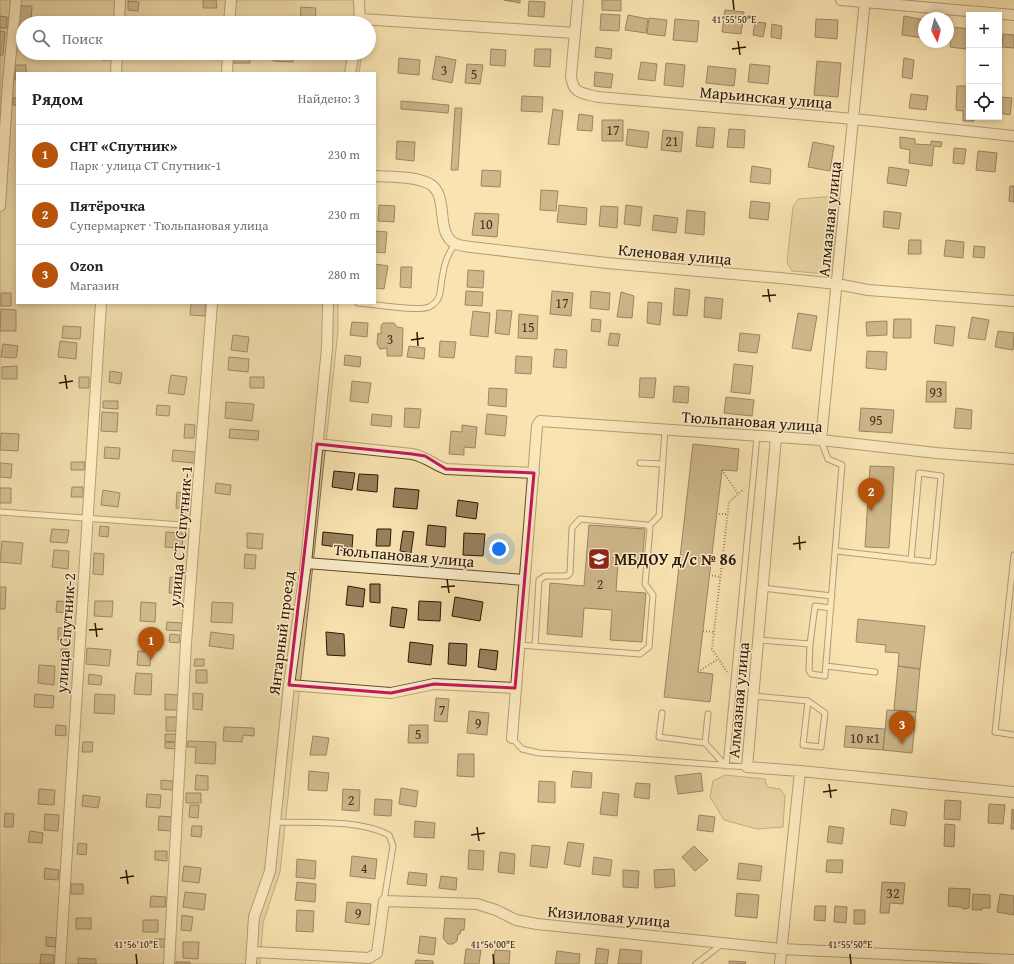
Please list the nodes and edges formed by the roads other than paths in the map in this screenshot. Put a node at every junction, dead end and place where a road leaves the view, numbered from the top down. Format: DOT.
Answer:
graph roads {
  1 [pos="16,0"];
  2 [pos="120,0"];
  3 [pos="230,0"];
  4 [pos="359,0"];
  5 [pos="578,0"];
  6 [pos="841,0"];
  7 [pos="865,1"];
  8 [pos="1014,15"];
  9 [pos="119,16"];
  10 [pos="229,16"];
  11 [pos="360,16"];
  12 [pos="376,22"];
  13 [pos="575,33"];
  14 [pos="117,60"];
  15 [pos="228,60"];
  16 [pos="353,60"];
  17 [pos="116,72"];
  18 [pos="227,72"];
  19 [pos="350,72"];
  20 [pos="854,119"];
  21 [pos="1014,136"];
  22 [pos="376,176"];
  23 [pos="0,206"];
  24 [pos="455,244"];
  25 [pos="837,284"];
  26 [pos="1014,301"];
  27 [pos="101,304"];
  28 [pos="212,304"];
  29 [pos="328,304"];
  30 [pos="368,304"];
  31 [pos="665,430"];
  32 [pos="757,436"];
  33 [pos="776,437"];
  34 [pos="821,440"];
  35 [pos="317,444"];
  36 [pos="1014,459"];
  37 [pos="640,463"];
  38 [pos="662,464"];
  39 [pos="534,474"];
  40 [pos="0,512"];
  41 [pos="87,518"];
  42 [pos="196,526"];
  43 [pos="649,526"];
  44 [pos="836,551"];
  45 [pos="1014,554"];
  46 [pos="911,560"];
  47 [pos="306,562"];
  48 [pos="525,580"];
  49 [pos="762,588"];
  50 [pos="832,596"];
  51 [pos="831,608"];
  52 [pos="758,640"];
  53 [pos="810,644"];
  54 [pos="519,645"];
  55 [pos="535,646"];
  56 [pos="826,666"];
  57 [pos="875,672"];
  58 [pos="289,685"];
  59 [pos="515,688"];
  60 [pos="753,696"];
  61 [pos="808,701"];
  62 [pos="662,713"];
  63 [pos="708,714"];
  64 [pos="1014,735"];
  65 [pos="512,738"];
  66 [pos="705,743"];
  67 [pos="726,766"];
  68 [pos="747,767"];
  69 [pos="800,771"];
  70 [pos="1014,792"];
  71 [pos="275,822"];
  72 [pos="384,900"];
  73 [pos="724,942"];
  74 [pos="782,949"];
  75 [pos="252,952"];
  76 [pos="1014,960"];
  77 [pos="60,964"];
  78 [pos="169,964"];
  79 [pos="251,964"];
  80 [pos="696,964"];
  81 [pos="780,964"];
  1 -- 23 [label="street"];
  2 -- 9 [label="street"];
  3 -- 10 [label="street"];
  4 -- 11 [label="street"];
  5 -- 13 [label="street, Марьинская улица"];
  6 -- 7 [label="street"];
  7 -- 8 [label="street"];
  7 -- 20 [label="street, Алмазная улица"];
  12 -- 13 [label="street"];
  13 -- 20 [label="street, Марьинская улица"];
  14 -- 17 [label="street"];
  15 -- 18 [label="street"];
  16 -- 19 [label="street"];
  20 -- 21 [label="street, Марьинская улица"];
  20 -- 25 [label="street, Алмазная улица"];
  22 -- 24 [label="street"];
  24 -- 25 [label="street, Кленовая улица"];
  24 -- 30 [label="lane"];
  25 -- 26 [label="street, Кленовая улица"];
  25 -- 34 [label="street, Алмазная улица"];
  27 -- 41 [label="street, улица Спутник-2"];
  28 -- 42 [label="street, улица СТ Спутник-1"];
  29 -- 35 [label="street, Янтарный проезд"];
  31 -- 32 [label="street, Тюльпановая улица"];
  31 -- 38 [label="lane"];
  31 -- 39 [label="street, Тюльпановая улица"];
  32 -- 33 [label="street, Тюльпановая улица"];
  32 -- 67 [label="lane"];
  33 -- 34 [label="street, Тюльпановая улица"];
  33 -- 49 [label="street, Алмазная улица"];
  34 -- 36 [label="street, Тюльпановая улица"];
  34 -- 44 [label="lane"];
  35 -- 39 [label="street"];
  35 -- 47 [label="street, Янтарный проезд"];
  37 -- 38 [label="lane"];
  38 -- 43 [label="lane"];
  39 -- 48 [label="street, Тюльпановая улица"];
  40 -- 41 [label="lane"];
  41 -- 42 [label="lane"];
  41 -- 77 [label="street, улица Спутник-2"];
  42 -- 78 [label="street, улица СТ Спутник-1"];
  43 -- 55 [label="lane"];
  43 -- 55 [label="lane"];
  44 -- 46 [label="lane"];
  44 -- 50 [label="lane"];
  45 -- 64 [label="lane"];
  46 -- 46 [label="lane"];
  47 -- 48 [label="street, Тюльпановая улица"];
  47 -- 58 [label="street, Янтарный проезд"];
  48 -- 54 [label="street, Тюльпановая улица"];
  49 -- 50 [label="lane"];
  49 -- 52 [label="street, Алмазная улица"];
  50 -- 51 [label="lane"];
  51 -- 53 [label="lane"];
  51 -- 56 [label="lane"];
  52 -- 53 [label="lane"];
  52 -- 60 [label="street, Алмазная улица"];
  53 -- 56 [label="lane"];
  54 -- 55 [label="lane"];
  54 -- 59 [label="street, Тюльпановая улица"];
  56 -- 57 [label="lane"];
  58 -- 59 [label="street"];
  58 -- 71 [label="street, Янтарный проезд"];
  59 -- 65 [label="street, Тюльпановая улица"];
  60 -- 61 [label="lane"];
  60 -- 68 [label="street, Алмазная улица"];
  61 -- 61 [label="lane"];
  62 -- 66 [label="lane"];
  63 -- 66 [label="lane"];
  65 -- 67 [label="lane"];
  66 -- 67 [label="lane"];
  67 -- 68 [label="lane"];
  68 -- 69 [label="street, Алмазная улица"];
  69 -- 70 [label="street, Алмазная улица"];
  69 -- 74 [label="street"];
  71 -- 72 [label="lane"];
  71 -- 75 [label="street, Янтарный проезд"];
  72 -- 73 [label="street, Кизиловая улица"];
  72 -- 75 [label="street"];
  73 -- 74 [label="street, Кизиловая улица"];
  73 -- 80 [label="lane"];
  74 -- 76 [label="street, Кизиловая улица"];
  74 -- 81 [label="street"];
  75 -- 79 [label="street, Янтарный проезд"];
}
